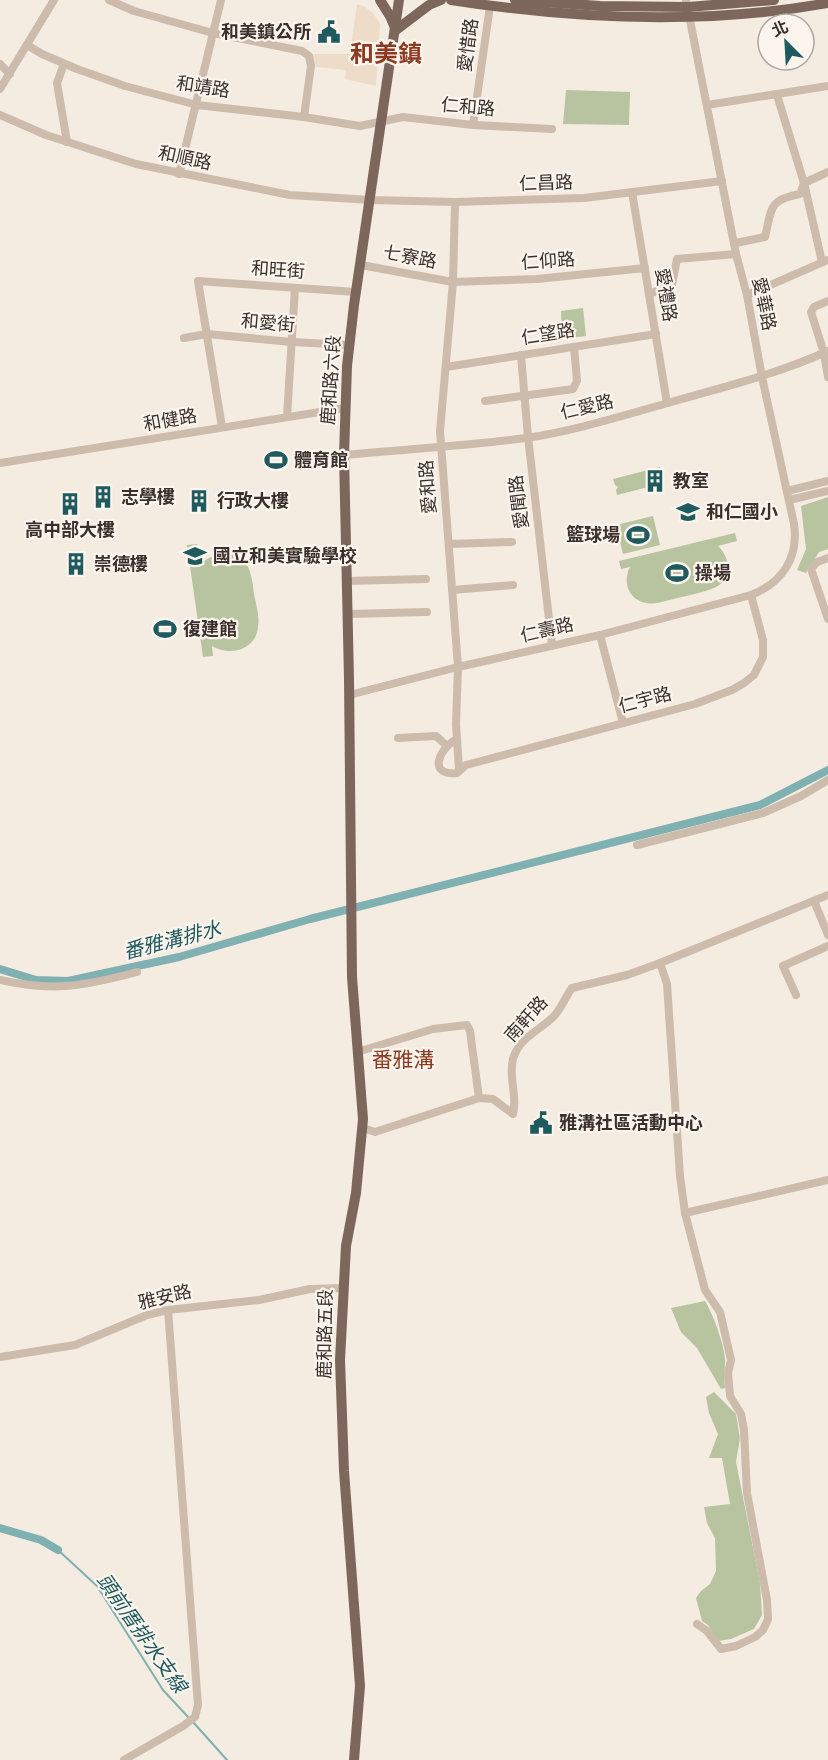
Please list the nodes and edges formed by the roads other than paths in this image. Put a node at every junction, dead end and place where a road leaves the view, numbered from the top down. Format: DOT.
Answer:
graph roads {
  1 [pos="54,0"];
  2 [pos="109,0"];
  3 [pos="222,0"];
  4 [pos="380,0"];
  5 [pos="399,0"];
  6 [pos="441,0"];
  7 [pos="451,0"];
  8 [pos="515,0"];
  9 [pos="774,0"];
  10 [pos="828,3"];
  11 [pos="490,6"];
  12 [pos="688,8"];
  13 [pos="396,30"];
  14 [pos="213,33"];
  15 [pos="27,45"];
  16 [pos="0,64"];
  17 [pos="64,64"];
  18 [pos="10,74"];
  19 [pos="828,86"];
  20 [pos="0,89"];
  21 [pos="777,95"];
  22 [pos="196,105"];
  23 [pos="707,105"];
  24 [pos="0,115"];
  25 [pos="304,117"];
  26 [pos="382,121"];
  27 [pos="473,125"];
  28 [pos="552,129"];
  29 [pos="67,142"];
  30 [pos="828,172"];
  31 [pos="179,174"];
  32 [pos="722,181"];
  33 [pos="804,183"];
  34 [pos="632,192"];
  35 [pos="371,200"];
  36 [pos="455,202"];
  37 [pos="736,243"];
  38 [pos="736,254"];
  39 [pos="825,261"];
  40 [pos="361,265"];
  41 [pos="645,268"];
  42 [pos="453,282"];
  43 [pos="295,288"];
  44 [pos="356,292"];
  45 [pos="649,294"];
  46 [pos="747,295"];
  47 [pos="828,301"];
  48 [pos="207,334"];
  49 [pos="656,334"];
  50 [pos="184,338"];
  51 [pos="292,342"];
  52 [pos="349,345"];
  53 [pos="574,347"];
  54 [pos="826,352"];
  55 [pos="521,355"];
  56 [pos="446,367"];
  57 [pos="762,377"];
  58 [pos="828,377"];
  59 [pos="524,395"];
  60 [pos="485,401"];
  61 [pos="667,403"];
  62 [pos="345,408"];
  63 [pos="287,417"];
  64 [pos="222,427"];
  65 [pos="528,437"];
  66 [pos="441,446"];
  67 [pos="344,455"];
  68 [pos="0,464"];
  69 [pos="828,481"];
  70 [pos="828,491"];
  71 [pos="788,495"];
  72 [pos="512,542"];
  73 [pos="449,544"];
  74 [pos="828,558"];
  75 [pos="426,579"];
  76 [pos="347,580"];
  77 [pos="513,585"];
  78 [pos="452,590"];
  79 [pos="751,595"];
  80 [pos="427,612"];
  81 [pos="348,614"];
  82 [pos="828,619"];
  83 [pos="600,635"];
  84 [pos="552,645"];
  85 [pos="458,667"];
  86 [pos="350,695"];
  87 [pos="622,723"];
  88 [pos="398,738"];
  89 [pos="457,739"];
  90 [pos="446,745"];
  91 [pos="459,770"];
  92 [pos="828,780"];
  93 [pos="637,845"];
  94 [pos="828,895"];
  95 [pos="814,901"];
  96 [pos="351,909"];
  97 [pos="828,935"];
  98 [pos="828,946"];
  99 [pos="660,963"];
  100 [pos="136,972"];
  101 [pos="0,980"];
  102 [pos="796,995"];
  103 [pos="357,1053"];
  104 [pos="479,1098"];
  105 [pos="363,1128"];
  106 [pos="828,1180"];
  107 [pos="684,1213"];
  108 [pos="342,1288"];
  109 [pos="168,1310"];
  110 [pos="0,1357"];
  111 [pos="697,1624"];
  112 [pos="124,1760"];
  113 [pos="354,1760"];
  1 -- 15 [label="street"];
  2 -- 14 [label="street"];
  3 -- 14 [label="street"];
  4 -- 13 [label="main road"];
  5 -- 13 [label="main road, 鹿和路六段"];
  6 -- 13 [label="main road"];
  7 -- 11 [label="main road"];
  8 -- 12 [label="main road"];
  9 -- 12 [label="main road"];
  10 -- 12 [label="main road"];
  11 -- 12 [label="main road"];
  11 -- 27 [label="street, 愛惜路"];
  12 -- 23 [label="street, 愛華路"];
  13 -- 26 [label="main road, 鹿和路六段"];
  14 -- 22 [label="street"];
  14 -- 25 [label="street"];
  15 -- 17 [label="street, 和靖路"];
  15 -- 18 [label="street"];
  16 -- 18 [label="street"];
  17 -- 22 [label="street, 和靖路"];
  17 -- 29 [label="street"];
  18 -- 20 [label="street"];
  19 -- 21 [label="street"];
  21 -- 23 [label="street"];
  21 -- 33 [label="street"];
  22 -- 25 [label="street, 和靖路"];
  22 -- 31 [label="street"];
  23 -- 32 [label="street, 愛華路"];
  24 -- 29 [label="street, 和順路"];
  25 -- 26 [label="street, 和靖路"];
  26 -- 27 [label="street, 仁和路"];
  26 -- 35 [label="main road, 鹿和路六段"];
  27 -- 28 [label="street, 仁和路"];
  29 -- 31 [label="street, 和順路"];
  30 -- 33 [label="street"];
  31 -- 35 [label="street, 和順路"];
  32 -- 34 [label="street, 仁昌路"];
  32 -- 37 [label="street, 愛華路"];
  33 -- 37 [label="street"];
  33 -- 39 [label="street"];
  34 -- 36 [label="street, 仁昌路"];
  34 -- 41 [label="street, 愛禮路"];
  35 -- 36 [label="street, 仁昌路"];
  35 -- 40 [label="main road, 鹿和路六段"];
  36 -- 42 [label="street, 愛和路"];
  37 -- 38 [label="street, 愛華路"];
  38 -- 45 [label="street"];
  38 -- 46 [label="street, 愛華路"];
  39 -- 46 [label="street"];
  40 -- 42 [label="street, 七寮路"];
  40 -- 44 [label="main road, 鹿和路六段"];
  41 -- 42 [label="street, 仁仰路"];
  41 -- 45 [label="street, 愛禮路"];
  42 -- 56 [label="street, 愛和路"];
  43 -- 44 [label="street, 和旺街"];
  43 -- 48 [label="street, 和旺街"];
  43 -- 51 [label="street"];
  44 -- 52 [label="main road, 鹿和路六段"];
  45 -- 49 [label="street, 愛禮路"];
  46 -- 57 [label="street, 愛華路"];
  47 -- 54 [label="street"];
  48 -- 50 [label="street, 和愛街"];
  48 -- 51 [label="street, 和愛街"];
  48 -- 64 [label="street"];
  49 -- 53 [label="street, 仁望路"];
  49 -- 61 [label="street, 愛禮路"];
  51 -- 52 [label="street, 和愛街"];
  51 -- 63 [label="street"];
  52 -- 62 [label="main road, 鹿和路六段"];
  53 -- 55 [label="street, 仁望路"];
  53 -- 59 [label="street"];
  54 -- 57 [label="street, 仁愛路"];
  54 -- 58 [label="street"];
  55 -- 56 [label="street, 仁望路"];
  55 -- 59 [label="street, 愛聞路"];
  56 -- 66 [label="street, 愛和路"];
  57 -- 61 [label="street, 仁愛路"];
  57 -- 71 [label="street, 愛華路"];
  59 -- 60 [label="street"];
  59 -- 65 [label="street, 愛聞路"];
  61 -- 65 [label="street, 仁愛路"];
  62 -- 63 [label="street, 和健路"];
  62 -- 67 [label="main road, 鹿和路六段"];
  63 -- 64 [label="street, 和健路"];
  64 -- 68 [label="street, 和健路"];
  65 -- 66 [label="street, 仁愛路"];
  65 -- 84 [label="street, 愛聞路"];
  66 -- 67 [label="street, 仁愛路"];
  66 -- 73 [label="street, 愛和路"];
  67 -- 76 [label="main road, 鹿和路六段"];
  69 -- 71 [label="street"];
  70 -- 71 [label="street"];
  71 -- 79 [label="street, 愛華路"];
  72 -- 73 [label="street"];
  73 -- 78 [label="street, 愛和路"];
  74 -- 82 [label="street"];
  75 -- 76 [label="street"];
  76 -- 81 [label="main road, 鹿和路六段"];
  77 -- 78 [label="street"];
  78 -- 85 [label="street, 愛和路"];
  79 -- 83 [label="street, 仁壽路"];
  79 -- 87 [label="street, 仁宇路"];
  80 -- 81 [label="street"];
  81 -- 86 [label="main road, 鹿和路六段"];
  83 -- 84 [label="street, 仁壽路"];
  83 -- 87 [label="street"];
  84 -- 85 [label="street, 仁壽路"];
  85 -- 86 [label="street, 仁壽路"];
  85 -- 89 [label="street, 愛和路"];
  86 -- 96 [label="main road, 鹿和路六段"];
  87 -- 91 [label="street, 仁宇路"];
  88 -- 90 [label="street"];
  89 -- 90 [label="street"];
  89 -- 91 [label="street, 愛和路"];
  90 -- 91 [label="street"];
  92 -- 93 [label="street"];
  94 -- 95 [label="street, 南軒路"];
  95 -- 97 [label="street"];
  95 -- 99 [label="street, 南軒路"];
  96 -- 103 [label="main road, 鹿和路五段"];
  98 -- 102 [label="street"];
  99 -- 104 [label="street, 南軒路"];
  99 -- 107 [label="street"];
  100 -- 101 [label="street"];
  103 -- 104 [label="street"];
  103 -- 105 [label="main road, 鹿和路五段"];
  104 -- 105 [label="street"];
  105 -- 108 [label="main road, 鹿和路五段"];
  106 -- 107 [label="street"];
  107 -- 111 [label="street"];
  108 -- 109 [label="street, 雅安路"];
  108 -- 113 [label="main road, 鹿和路五段"];
  109 -- 110 [label="street, 雅安路"];
  109 -- 112 [label="street"];
}
